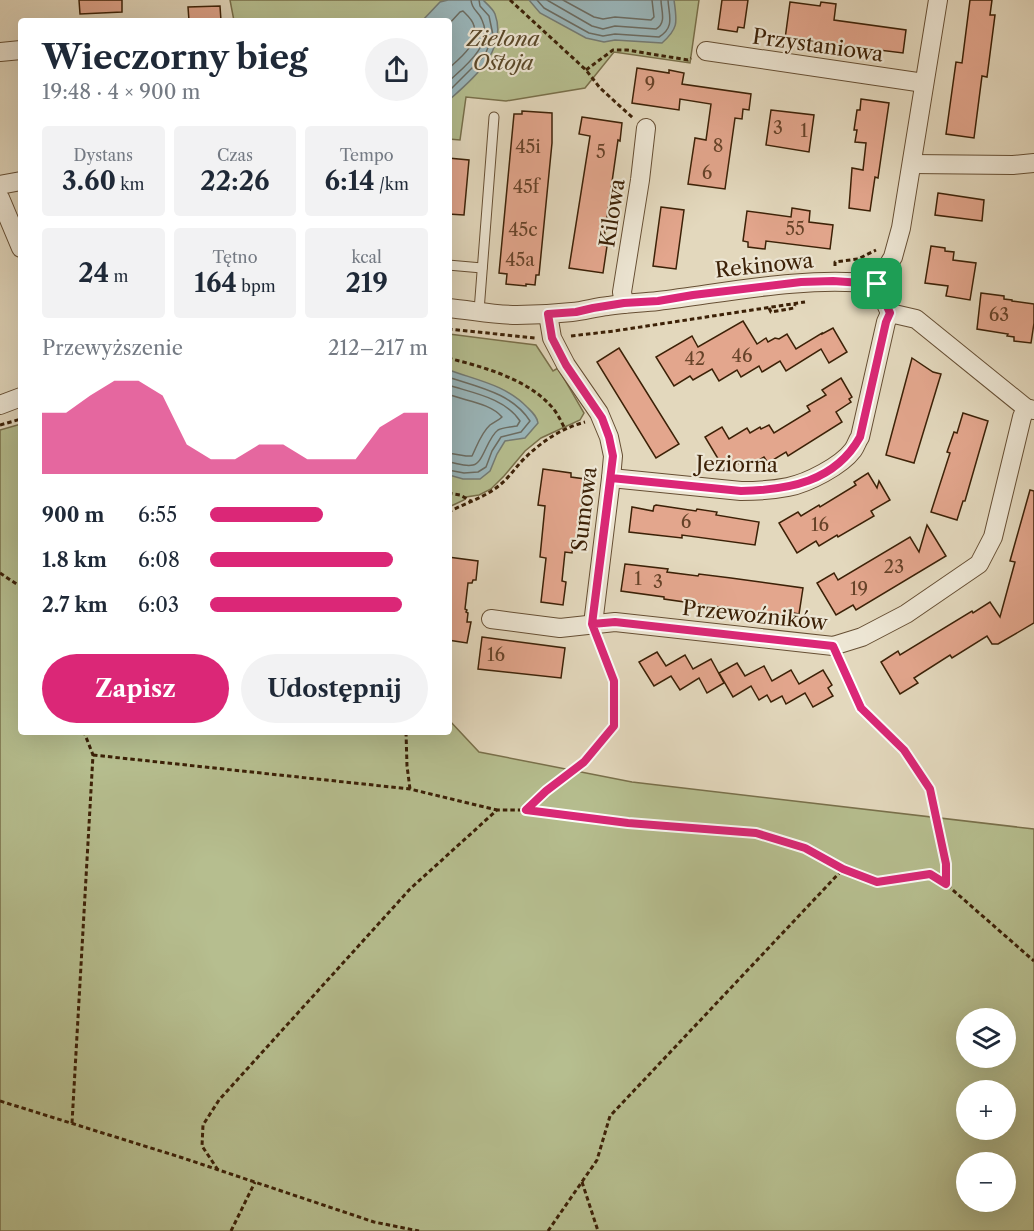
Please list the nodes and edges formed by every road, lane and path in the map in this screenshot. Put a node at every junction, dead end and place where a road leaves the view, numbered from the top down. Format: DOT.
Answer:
graph roads {
  1 [pos="510,0"];
  2 [pos="938,0"];
  3 [pos="18,50"];
  4 [pos="706,51"];
  5 [pos="0,52"];
  6 [pos="586,70"];
  7 [pos="924,83"];
  8 [pos="494,117"];
  9 [pos="646,128"];
  10 [pos="912,164"];
  11 [pos="1034,164"];
  12 [pos="18,182"];
  13 [pos="0,185"];
  14 [pos="0,198"];
  15 [pos="18,241"];
  16 [pos="895,250"];
  17 [pos="835,262"];
  18 [pos="452,266"];
  19 [pos="482,268"];
  20 [pos="877,284"];
  21 [pos="814,301"];
  22 [pos="624,303"];
  23 [pos="452,308"];
  24 [pos="479,311"];
  25 [pos="890,313"];
  26 [pos="548,314"];
  27 [pos="452,329"];
  28 [pos="552,338"];
  29 [pos="452,359"];
  30 [pos="18,398"];
  31 [pos="0,405"];
  32 [pos="1030,409"];
  33 [pos="611,478"];
  34 [pos="452,494"];
  35 [pos="471,501"];
  36 [pos="452,510"];
  37 [pos="0,573"];
  38 [pos="18,585"];
  39 [pos="491,619"];
  40 [pos="592,624"];
  41 [pos="833,646"];
  42 [pos="85,735"];
  43 [pos="405,735"];
  44 [pos="93,755"];
  45 [pos="410,789"];
  46 [pos="497,810"];
  47 [pos="526,810"];
  48 [pos="843,869"];
  49 [pos="946,884"];
  50 [pos="1034,961"];
  51 [pos="0,1101"];
  52 [pos="72,1123"];
  53 [pos="218,1170"];
  54 [pos="255,1182"];
  55 [pos="582,1182"];
  56 [pos="231,1231"];
  57 [pos="419,1231"];
  58 [pos="548,1231"];
  59 [pos="598,1231"];
  1 -- 6 [label="path"];
  2 -- 7 [label="street"];
  3 -- 5 [label="street"];
  4 -- 6 [label="path"];
  4 -- 7 [label="street, Przystaniowa"];
  6 -- 9 [label="path"];
  7 -- 10 [label="street"];
  8 -- 19 [label="lane"];
  9 -- 22 [label="street, Kilowa"];
  10 -- 11 [label="street"];
  10 -- 16 [label="street"];
  12 -- 13 [label="street"];
  14 -- 15 [label="street"];
  16 -- 17 [label="path"];
  16 -- 20 [label="street"];
  18 -- 19 [label="lane"];
  19 -- 24 [label="lane"];
  20 -- 22 [label="street, Rekinowa"];
  20 -- 25 [label="street"];
  21 -- 28 [label="path"];
  22 -- 26 [label="street, Rekinowa"];
  23 -- 24 [label="street, Rekinowa"];
  24 -- 26 [label="street, Rekinowa"];
  25 -- 32 [label="street"];
  25 -- 33 [label="street, Jeziorna"];
  26 -- 28 [label="street, Sumowa"];
  27 -- 28 [label="path"];
  28 -- 33 [label="street, Sumowa"];
  29 -- 35 [label="path"];
  30 -- 31 [label="street"];
  32 -- 41 [label="street, Przewoźników"];
  33 -- 40 [label="street, Sumowa"];
  34 -- 35 [label="path"];
  35 -- 36 [label="path"];
  37 -- 38 [label="path"];
  39 -- 40 [label="street"];
  40 -- 41 [label="street, Przewoźników"];
  40 -- 47 [label="path"];
  41 -- 49 [label="path"];
  42 -- 44 [label="path"];
  43 -- 45 [label="path"];
  44 -- 45 [label="path"];
  44 -- 52 [label="path"];
  45 -- 46 [label="path"];
  46 -- 47 [label="path"];
  46 -- 53 [label="path"];
  47 -- 48 [label="path"];
  48 -- 49 [label="path"];
  48 -- 55 [label="path"];
  49 -- 50 [label="path"];
  51 -- 52 [label="path"];
  52 -- 53 [label="path"];
  53 -- 54 [label="path"];
  54 -- 56 [label="path"];
  54 -- 57 [label="path"];
  55 -- 58 [label="path"];
  55 -- 59 [label="path"];
}
